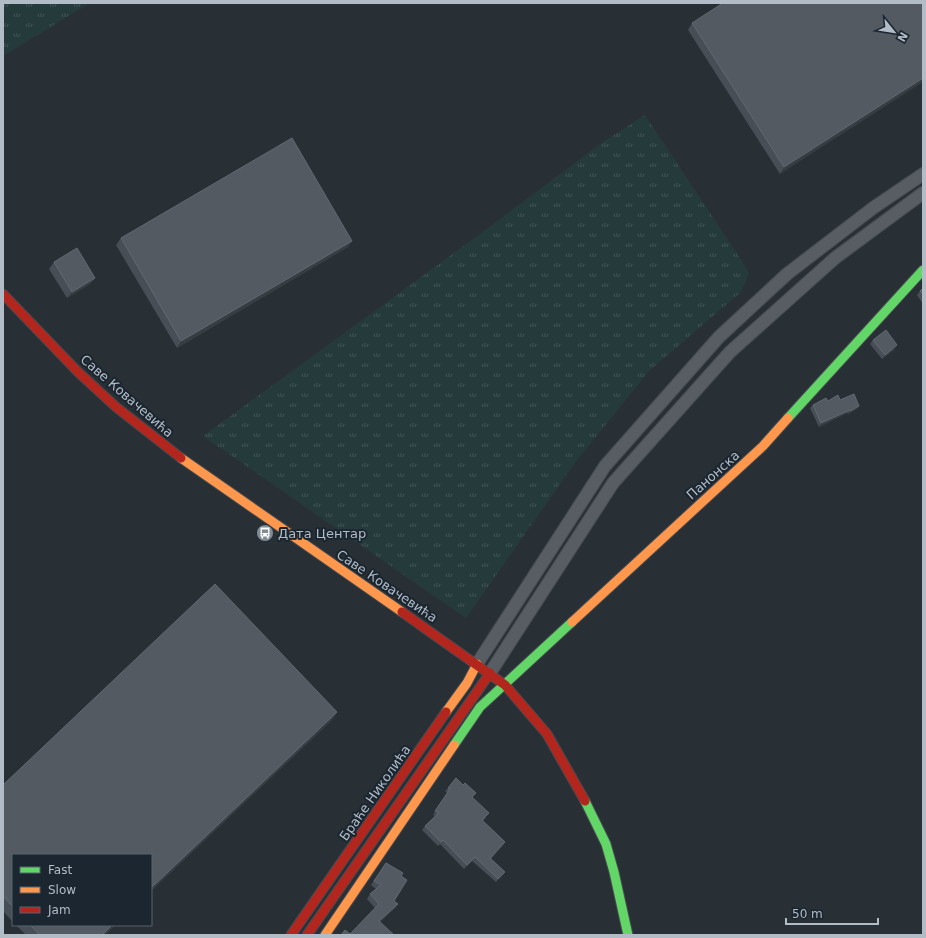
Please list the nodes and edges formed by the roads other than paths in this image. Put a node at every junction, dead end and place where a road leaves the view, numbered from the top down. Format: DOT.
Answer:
graph roads {
  1 [pos="923,174"];
  2 [pos="923,193"];
  3 [pos="923,270"];
  4 [pos="3,294"];
  5 [pos="477,664"];
  6 [pos="490,674"];
  7 [pos="505,685"];
  8 [pos="291,935"];
  9 [pos="307,935"];
  10 [pos="326,935"];
  11 [pos="628,935"];
  1 -- 5 [label="street"];
  2 -- 6 [label="street"];
  3 -- 7 [label="street, Панонска"];
  4 -- 5 [label="street, Саве Ковачевића"];
  5 -- 6 [label="street, Саве Ковачевића"];
  5 -- 8 [label="street, Браће Николића"];
  6 -- 7 [label="street, Саве Ковачевића"];
  6 -- 9 [label="street, Браће Николића"];
  7 -- 10 [label="street, Панонска"];
  7 -- 11 [label="street, Саве Ковачевића"];
}
